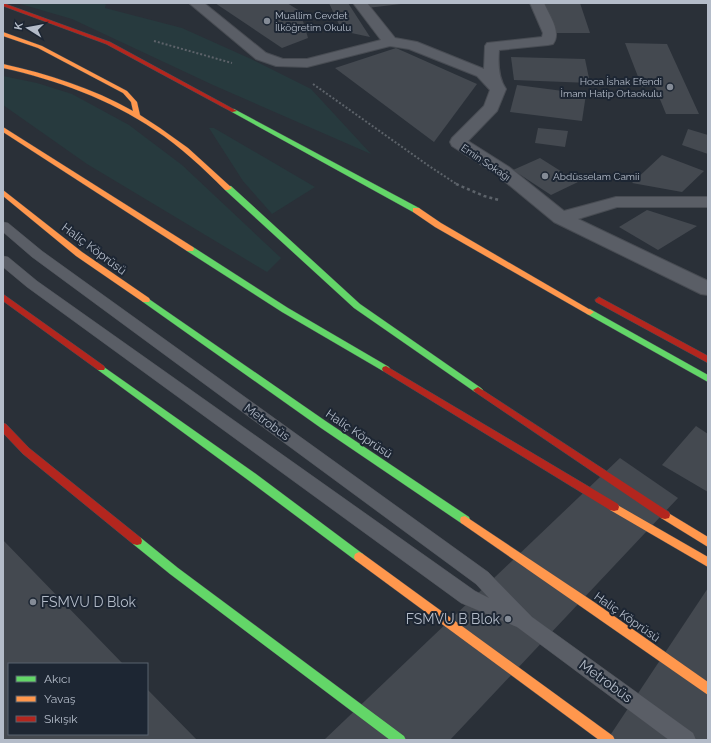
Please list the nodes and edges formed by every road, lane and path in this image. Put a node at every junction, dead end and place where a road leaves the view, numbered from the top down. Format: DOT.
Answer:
graph roads {
  1 [pos="196,3"];
  2 [pos="360,3"];
  3 [pos="538,3"];
  4 [pos="3,4"];
  5 [pos="3,34"];
  6 [pos="152,40"];
  7 [pos="390,42"];
  8 [pos="261,56"];
  9 [pos="281,64"];
  10 [pos="3,66"];
  11 [pos="494,85"];
  12 [pos="137,116"];
  13 [pos="3,129"];
  14 [pos="520,185"];
  15 [pos="3,192"];
  16 [pos="708,194"];
  17 [pos="689,202"];
  18 [pos="708,202"];
  19 [pos="410,205"];
  20 [pos="438,214"];
  21 [pos="561,218"];
  22 [pos="3,226"];
  23 [pos="3,260"];
  24 [pos="708,289"];
  25 [pos="588,294"];
  26 [pos="3,297"];
  27 [pos="708,360"];
  28 [pos="708,379"];
  29 [pos="3,427"];
  30 [pos="3,438"];
  31 [pos="26,451"];
  32 [pos="708,543"];
  33 [pos="708,562"];
  34 [pos="525,623"];
  35 [pos="708,689"];
  36 [pos="400,740"];
  37 [pos="609,740"];
  38 [pos="686,740"];
  1 -- 8 [label="street"];
  2 -- 7 [label="street"];
  3 -- 11 [label="street"];
  4 -- 19 [label="highway"];
  5 -- 12 [label="highway"];
  6 -- 8 [label="path"];
  7 -- 9 [label="street"];
  7 -- 11 [label="street"];
  8 -- 9 [label="street"];
  9 -- 14 [label="path"];
  10 -- 12 [label="highway"];
  11 -- 14 [label="street, Emin Sokağı"];
  12 -- 32 [label="highway"];
  13 -- 33 [label="highway"];
  14 -- 21 [label="street, Emin Sokağı"];
  15 -- 35 [label="highway, Haliç Köprüsü"];
  16 -- 17 [label="street"];
  17 -- 18 [label="street"];
  17 -- 21 [label="street"];
  19 -- 20 [label="highway"];
  19 -- 28 [label="highway"];
  21 -- 24 [label="street, Emin Sokağı"];
  22 -- 34 [label="lane, Metrobüs"];
  23 -- 34 [label="lane, Metrobüs"];
  25 -- 27 [label="highway"];
  26 -- 37 [label="highway"];
  29 -- 31 [label="highway"];
  30 -- 31 [label="highway"];
  31 -- 36 [label="highway"];
  34 -- 38 [label="lane, Metrobüs"];
}
